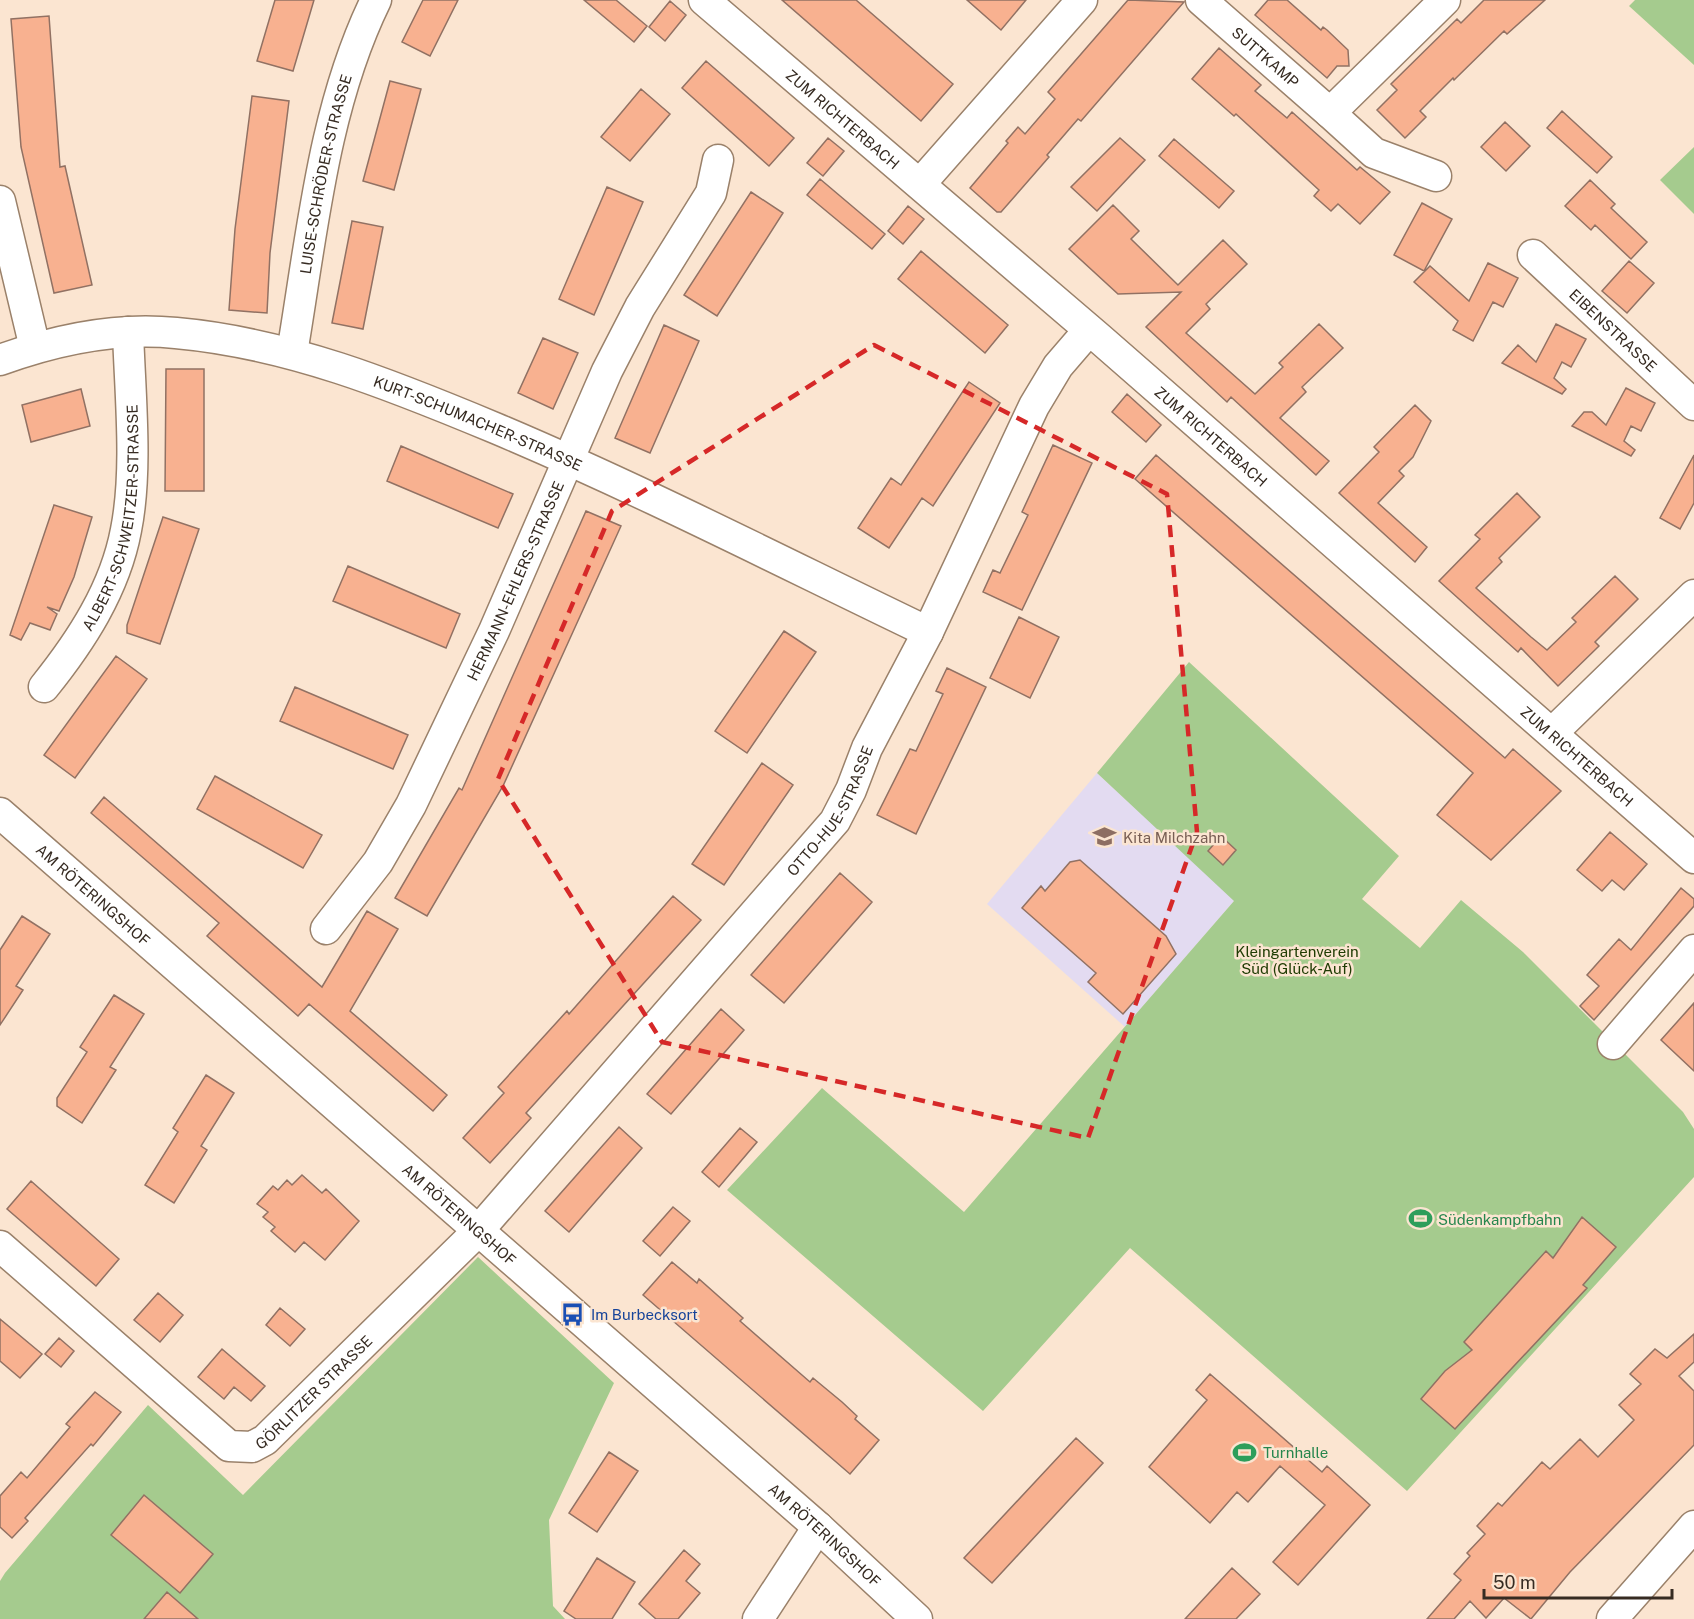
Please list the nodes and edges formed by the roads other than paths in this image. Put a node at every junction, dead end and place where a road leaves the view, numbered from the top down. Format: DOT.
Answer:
graph roads {
  1 [pos="376,0"];
  2 [pos="1082,0"];
  3 [pos="1201,0"];
  4 [pos="1445,0"];
  5 [pos="724,6"];
  6 [pos="1330,112"];
  7 [pos="718,160"];
  8 [pos="1436,176"];
  9 [pos="920,184"];
  10 [pos="0,201"];
  11 [pos="1533,255"];
  12 [pos="1089,330"];
  13 [pos="128,332"];
  14 [pos="35,348"];
  15 [pos="292,353"];
  16 [pos="0,360"];
  17 [pos="1694,405"];
  18 [pos="568,459"];
  19 [pos="1694,595"];
  20 [pos="928,632"];
  21 [pos="44,687"];
  22 [pos="1552,733"];
  23 [pos="0,813"];
  24 [pos="1694,858"];
  25 [pos="326,929"];
  26 [pos="1694,950"];
  27 [pos="1612,1044"];
  28 [pos="478,1231"];
  29 [pos="0,1246"];
  30 [pos="1694,1526"];
  31 [pos="818,1527"];
  32 [pos="758,1619"];
  33 [pos="917,1619"];
  34 [pos="1612,1619"];
  1 -- 15 [label="street, LUISE-SCHRÖDER-STRASSE"];
  2 -- 9 [label="street"];
  3 -- 6 [label="street, SUTTKAMP"];
  4 -- 6 [label="street"];
  5 -- 9 [label="street, ZUM RICHTERBACH"];
  6 -- 8 [label="street, SUTTKAMP"];
  7 -- 18 [label="street, HERMANN-EHLERS-STRASSE"];
  9 -- 12 [label="street, ZUM RICHTERBACH"];
  10 -- 14 [label="street"];
  11 -- 17 [label="street, EIBENSTRASSE"];
  12 -- 20 [label="street, OTTO-HUE-STRASSE"];
  12 -- 22 [label="street, ZUM RICHTERBACH"];
  13 -- 14 [label="street, KURT-SCHUMACHER-STRASSE"];
  13 -- 15 [label="street, KURT-SCHUMACHER-STRASSE"];
  13 -- 21 [label="street, ALBERT-SCHWEITZER-STRASSE"];
  14 -- 16 [label="street, KURT-SCHUMACHER-STRASSE"];
  15 -- 18 [label="street, KURT-SCHUMACHER-STRASSE"];
  18 -- 20 [label="street, KURT-SCHUMACHER-STRASSE"];
  18 -- 25 [label="street, HERMANN-EHLERS-STRASSE"];
  19 -- 22 [label="street"];
  20 -- 28 [label="street, OTTO-HUE-STRASSE"];
  22 -- 24 [label="street, ZUM RICHTERBACH"];
  23 -- 28 [label="street, AM RÖTERINGSHOF"];
  26 -- 27 [label="street"];
  28 -- 29 [label="street, GÖRLITZER STRASSE"];
  28 -- 31 [label="street, AM RÖTERINGSHOF"];
  30 -- 34 [label="street"];
  31 -- 32 [label="street"];
  31 -- 33 [label="street, AM RÖTERINGSHOF"];
}
